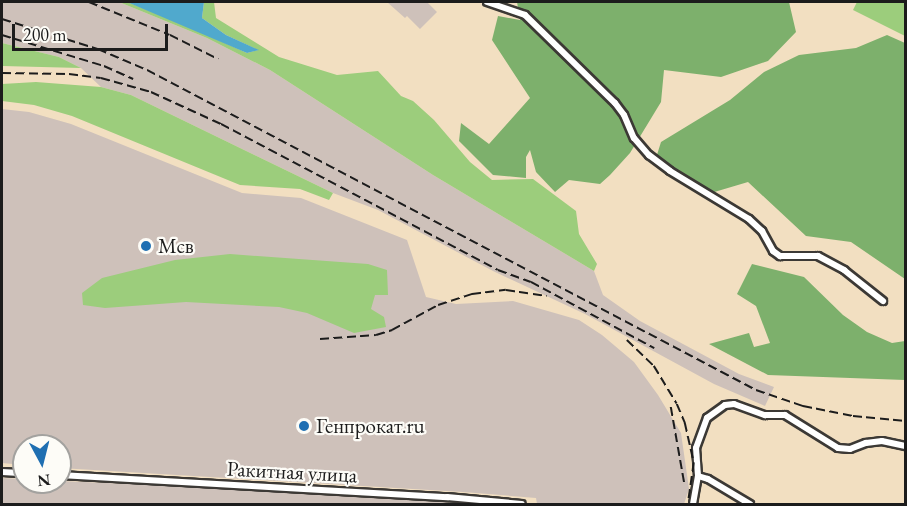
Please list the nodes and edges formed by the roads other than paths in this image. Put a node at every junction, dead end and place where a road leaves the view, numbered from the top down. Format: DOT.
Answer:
graph roads {
  1 [pos="487,2"];
  2 [pos="883,301"];
  3 [pos="906,446"];
  4 [pos="72,476"];
  5 [pos="698,476"];
  6 [pos="522,504"];
  7 [pos="693,504"];
  8 [pos="750,504"];
  1 -- 2 [label="street"];
  3 -- 5 [label="street"];
  4 -- 6 [label="street, Ракитная улица"];
  5 -- 7 [label="street"];
  5 -- 8 [label="street"];
}
